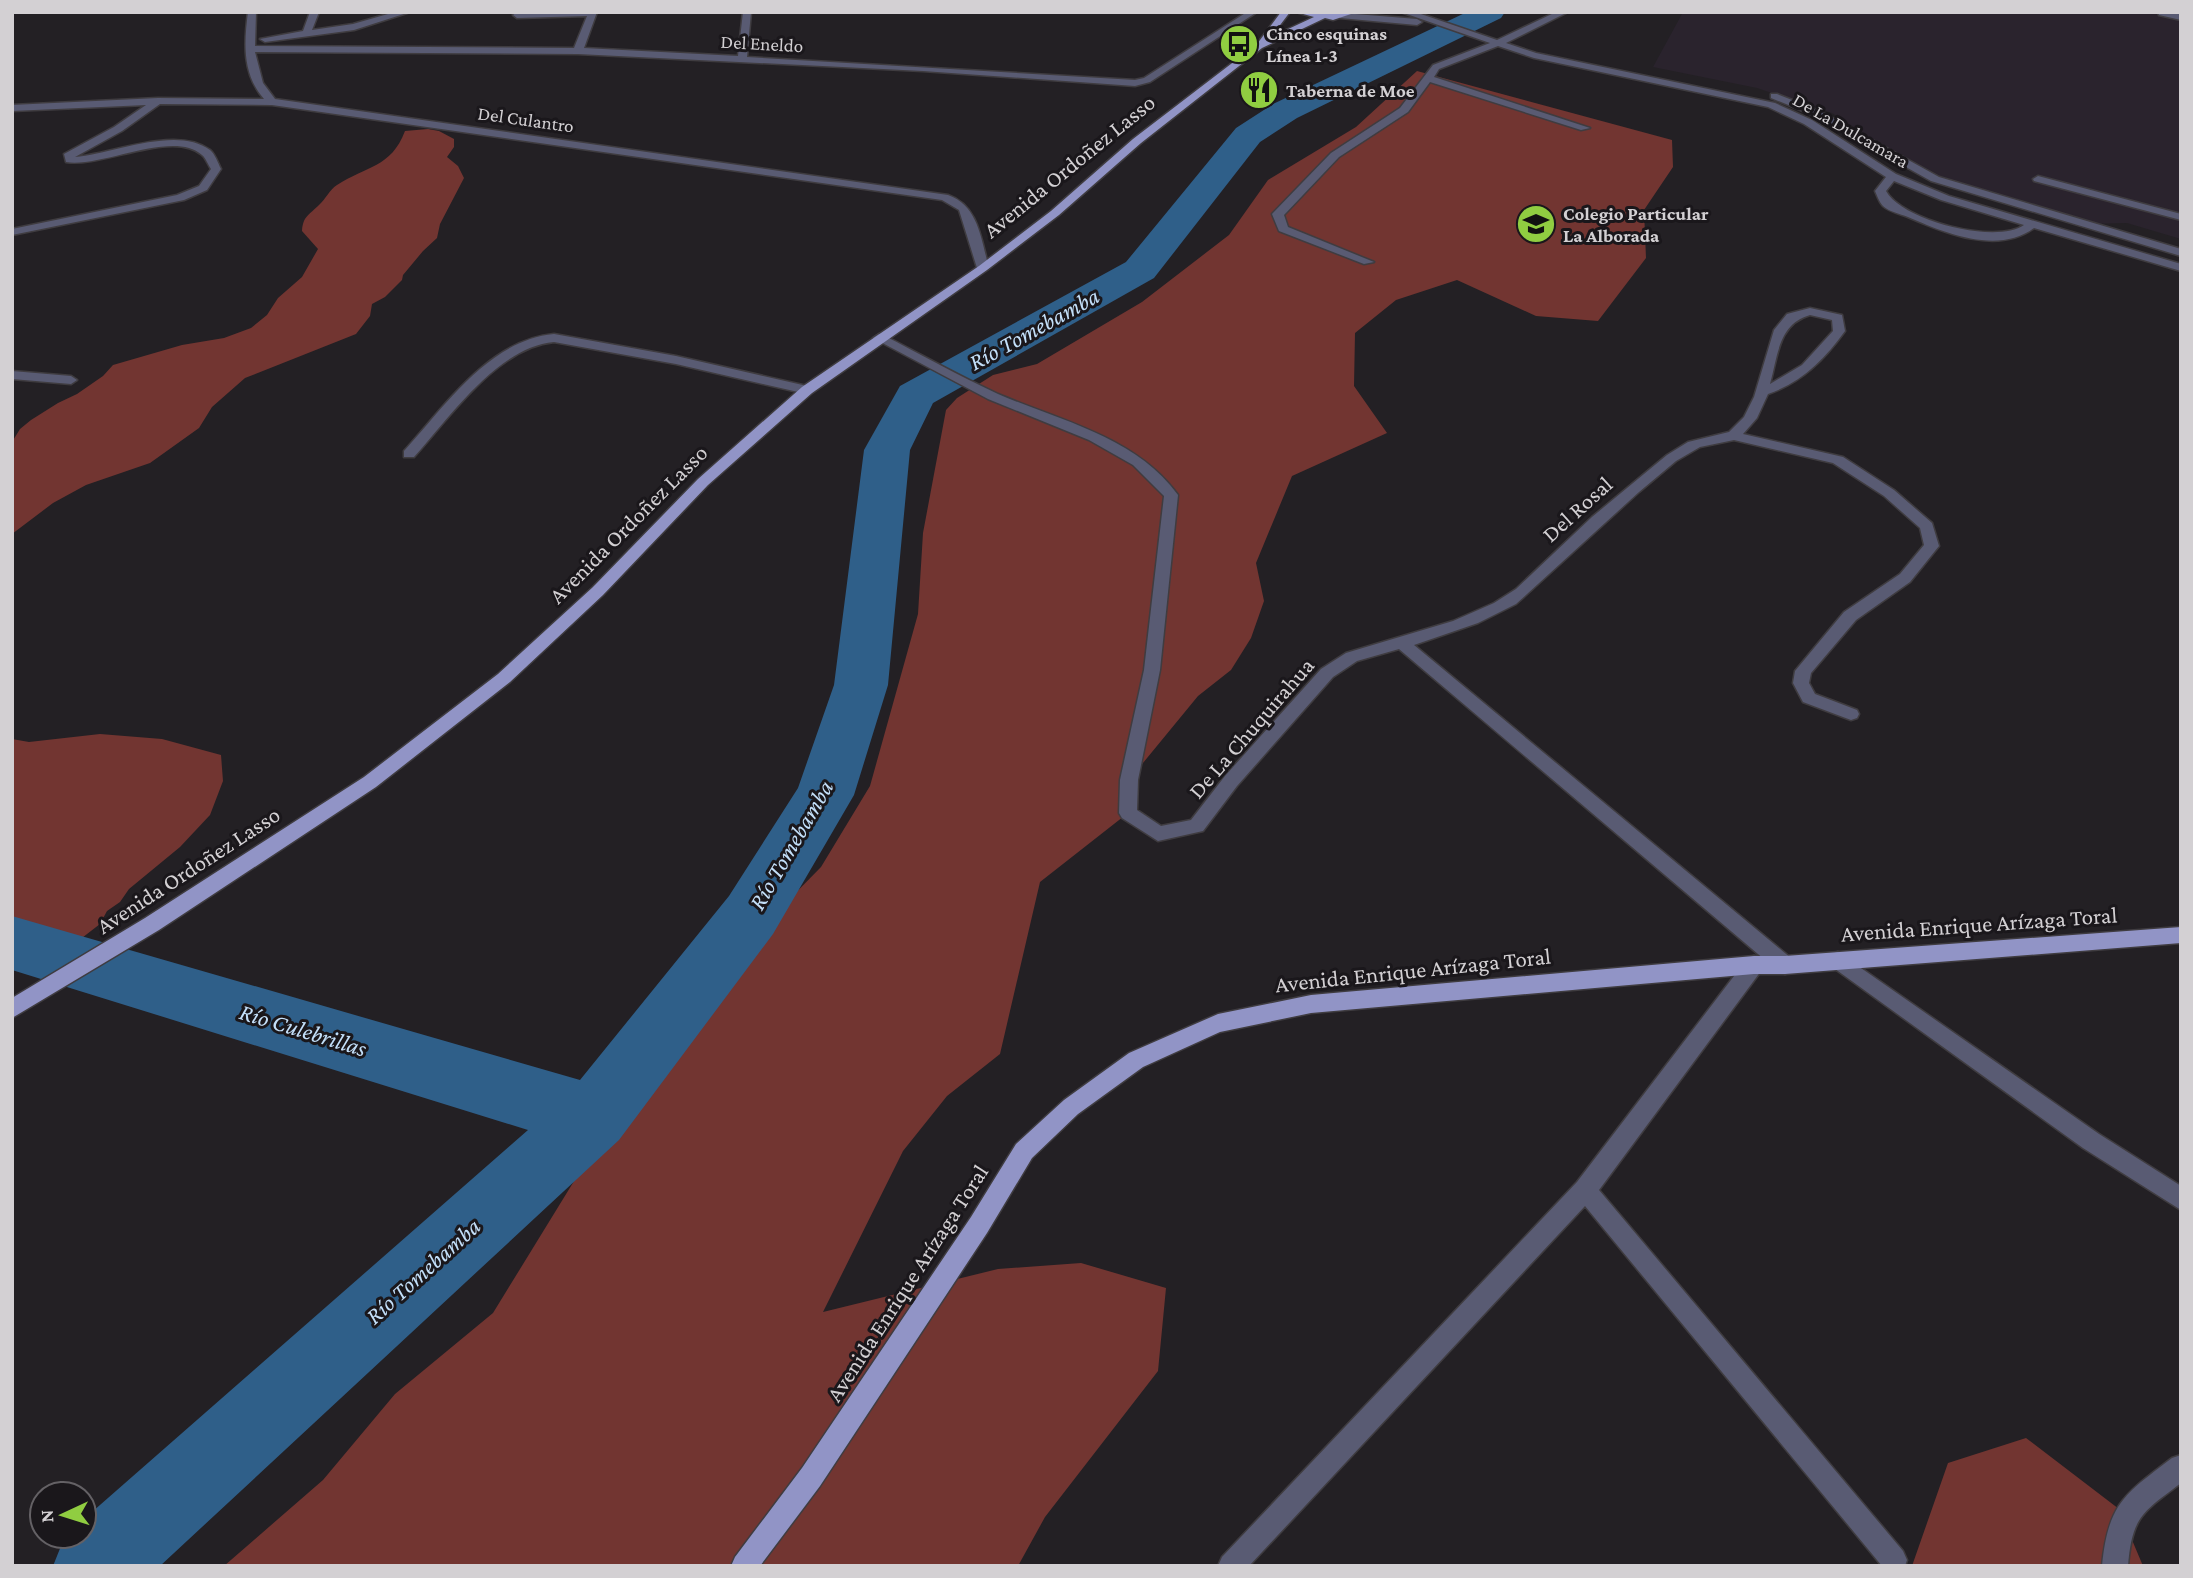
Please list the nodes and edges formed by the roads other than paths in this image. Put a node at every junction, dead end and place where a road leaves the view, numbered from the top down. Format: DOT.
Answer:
graph roads {
  1 [pos="252,12"];
  2 [pos="315,12"];
  3 [pos="406,12"];
  4 [pos="747,12"];
  5 [pos="1254,12"];
  6 [pos="1286,12"];
  7 [pos="1300,12"];
  8 [pos="1405,12"];
  9 [pos="1451,12"];
  10 [pos="1564,12"];
  11 [pos="2162,13"];
  12 [pos="1348,14"];
  13 [pos="517,15"];
  14 [pos="1321,17"];
  15 [pos="2181,17"];
  16 [pos="1434,23"];
  17 [pos="306,34"];
  18 [pos="1495,41"];
  19 [pos="248,45"];
  20 [pos="1259,46"];
  21 [pos="578,51"];
  22 [pos="742,60"];
  23 [pos="1427,78"];
  24 [pos="158,101"];
  25 [pos="272,102"];
  26 [pos="12,108"];
  27 [pos="1584,128"];
  28 [pos="1892,176"];
  29 [pos="2038,180"];
  30 [pos="2181,217"];
  31 [pos="2032,224"];
  32 [pos="12,232"];
  33 [pos="2112,233"];
  34 [pos="2181,242"];
  35 [pos="2181,253"];
  36 [pos="1368,261"];
  37 [pos="983,268"];
  38 [pos="2181,268"];
  39 [pos="879,338"];
  40 [pos="12,375"];
  41 [pos="71,380"];
  42 [pos="807,390"];
  43 [pos="1763,391"];
  44 [pos="1733,436"];
  45 [pos="409,454"];
  46 [pos="1402,643"];
  47 [pos="1851,714"];
  48 [pos="2181,935"];
  49 [pos="1838,960"];
  50 [pos="1754,965"];
  51 [pos="1785,965"];
  52 [pos="12,1009"];
  53 [pos="1585,1190"];
  54 [pos="2181,1200"];
  55 [pos="2181,1467"];
  56 [pos="1894,1560"];
  57 [pos="744,1566"];
  58 [pos="1231,1566"];
  59 [pos="2115,1566"];
  1 -- 19 [label="street"];
  2 -- 17 [label="street"];
  3 -- 17 [label="street"];
  4 -- 22 [label="street"];
  5 -- 22 [label="street, Del Eneldo"];
  6 -- 20 [label="main road, Avenida Ordoñez Lasso"];
  7 -- 14 [label="main road"];
  8 -- 16 [label="street, De La Dulcamara"];
  9 -- 16 [label="street"];
  10 -- 18 [label="street"];
  11 -- 15 [label="street"];
  12 -- 14 [label="main road"];
  12 -- 16 [label="street, De La Dulcamara"];
  13 -- 21 [label="street"];
  14 -- 20 [label="main road, Avenida Ordoñez Lasso"];
  16 -- 18 [label="street, De La Dulcamara"];
  17 -- 19 [label="street"];
  18 -- 23 [label="street"];
  18 -- 28 [label="street, De La Dulcamara"];
  18 -- 33 [label="street, De La Dulcamara"];
  19 -- 21 [label="street, Del Eneldo"];
  19 -- 25 [label="street"];
  20 -- 37 [label="main road, Avenida Ordoñez Lasso"];
  21 -- 22 [label="street, Del Eneldo"];
  23 -- 27 [label="street"];
  23 -- 36 [label="street"];
  24 -- 25 [label="street, Del Culantro"];
  24 -- 26 [label="street, Del Culantro"];
  24 -- 32 [label="street"];
  25 -- 37 [label="street, Del Culantro"];
  28 -- 31 [label="street, De La Dulcamara"];
  28 -- 31 [label="street"];
  29 -- 30 [label="street"];
  31 -- 38 [label="street, De La Dulcamara"];
  33 -- 34 [label="street"];
  33 -- 35 [label="street, De La Dulcamara"];
  37 -- 39 [label="main road, Avenida Ordoñez Lasso"];
  39 -- 42 [label="main road, Avenida Ordoñez Lasso"];
  39 -- 46 [label="street, De La Chuquirahua"];
  40 -- 41 [label="street"];
  42 -- 45 [label="street"];
  42 -- 52 [label="main road, Avenida Ordoñez Lasso"];
  43 -- 43 [label="street"];
  43 -- 44 [label="street"];
  44 -- 46 [label="street, Del Rosal"];
  44 -- 47 [label="street"];
  46 -- 51 [label="street"];
  48 -- 49 [label="main road, Avenida Enrique Arízaga Toral"];
  49 -- 51 [label="main road, Avenida Enrique Arízaga Toral"];
  49 -- 54 [label="street"];
  50 -- 51 [label="main road, Avenida Enrique Arízaga Toral"];
  50 -- 53 [label="street"];
  50 -- 57 [label="main road, Avenida Enrique Arízaga Toral"];
  53 -- 56 [label="street"];
  53 -- 58 [label="street"];
  55 -- 59 [label="street"];
}
